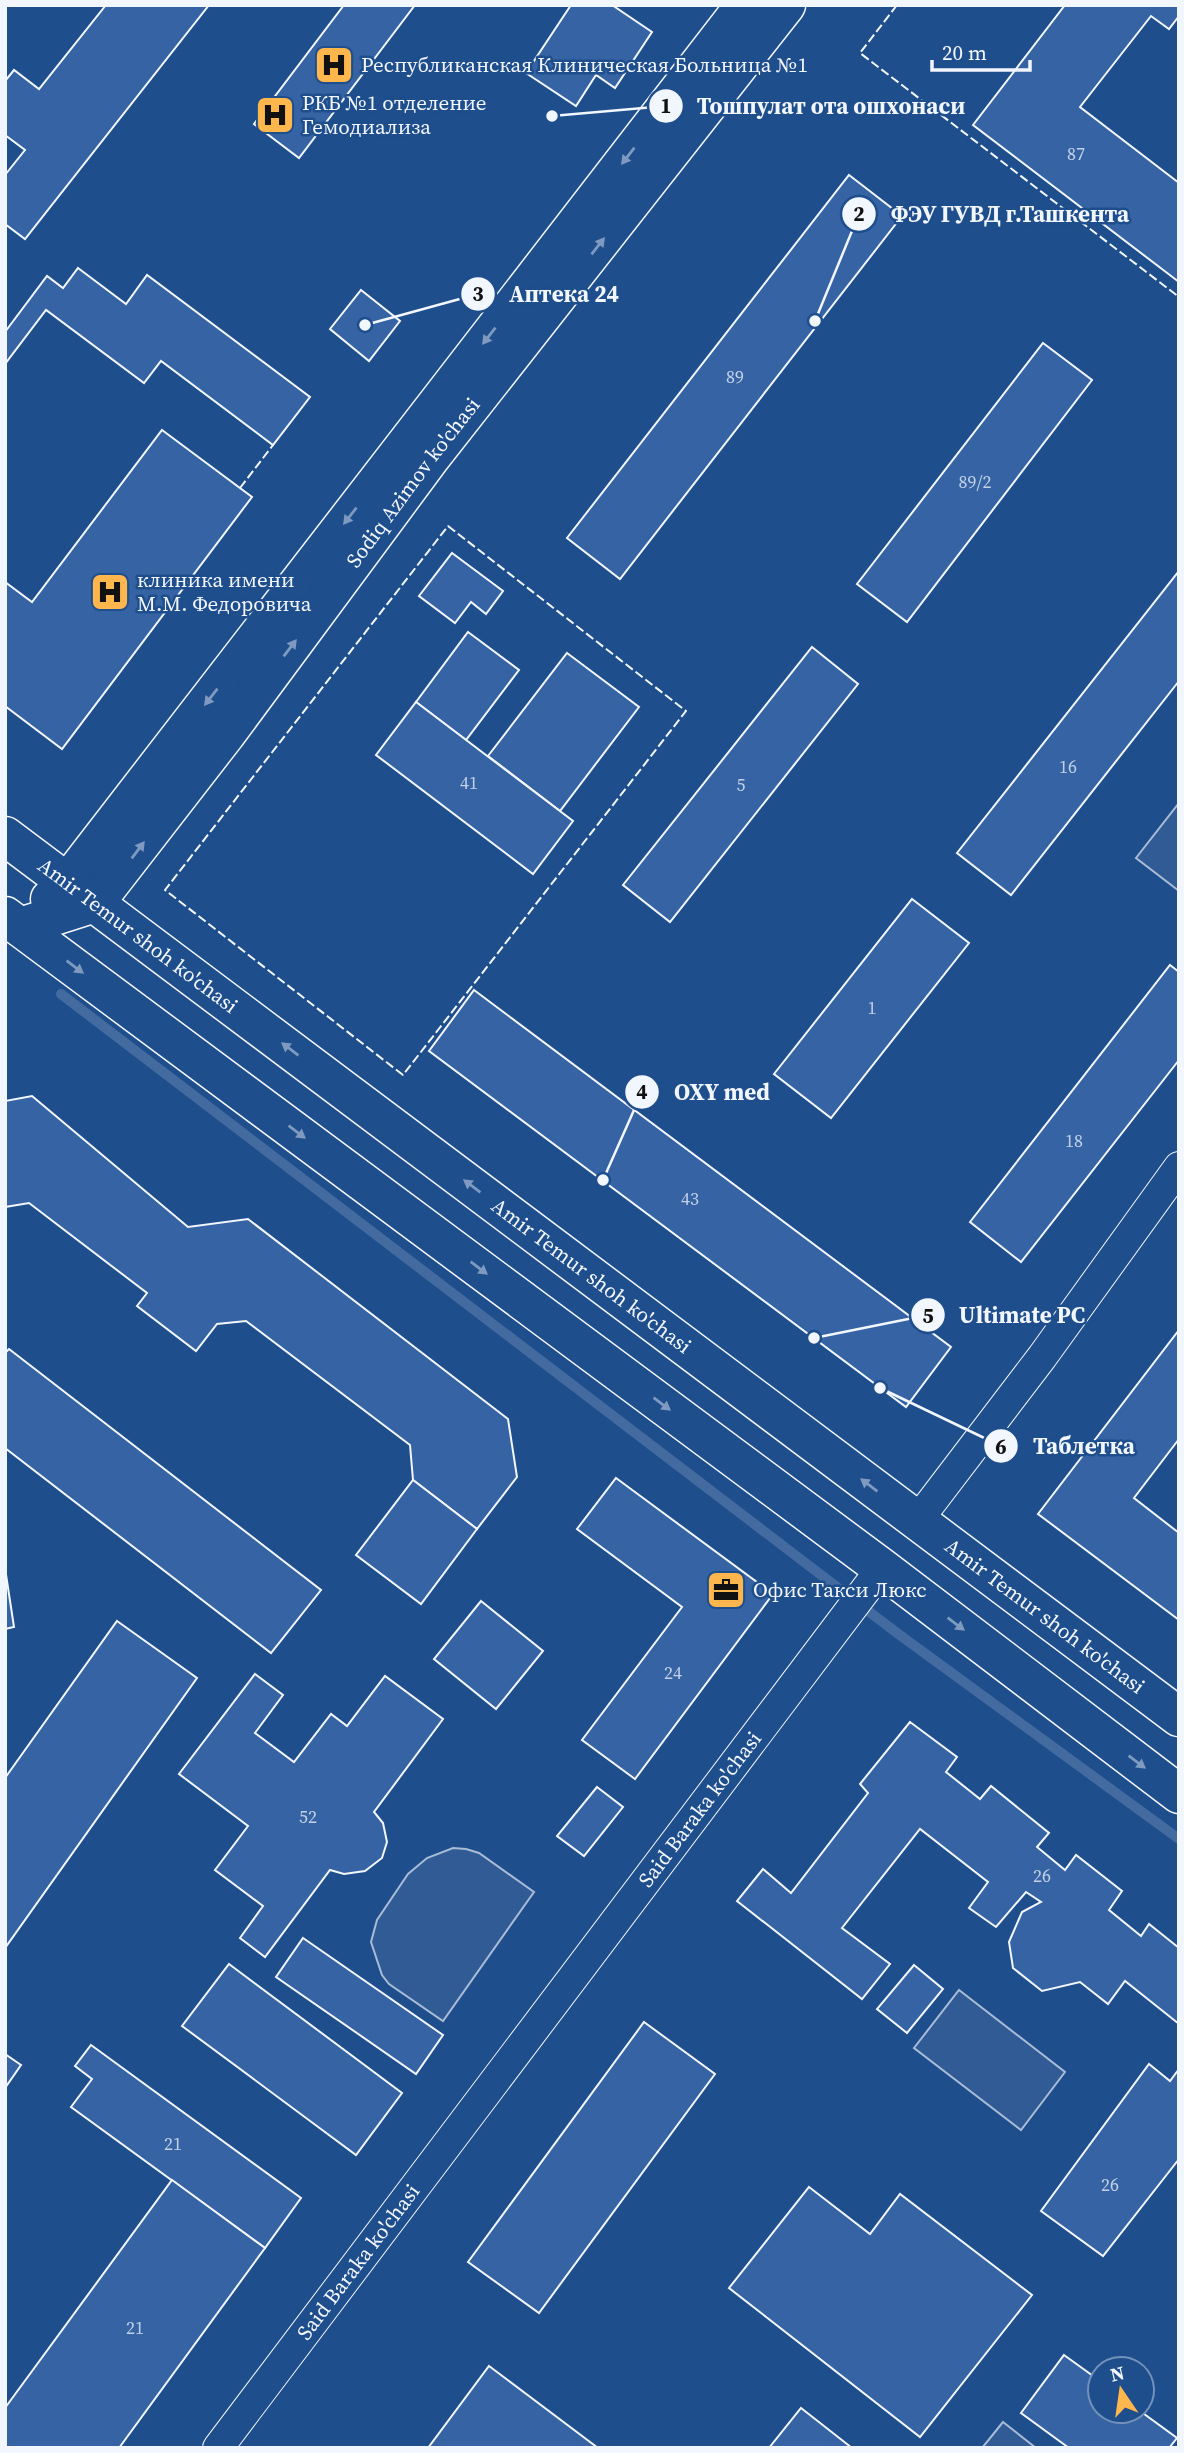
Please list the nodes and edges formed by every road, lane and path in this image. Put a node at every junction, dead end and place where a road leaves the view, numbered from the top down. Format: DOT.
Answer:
graph roads {
  1 [pos="745,5"];
  2 [pos="786,5"];
  3 [pos="735,45"];
  4 [pos="5,836"];
  5 [pos="81,892"];
  6 [pos="9,922"];
  7 [pos="1179,1167"];
  8 [pos="917,1521"];
  9 [pos="882,1567"];
  10 [pos="1179,1717"];
  11 [pos="1179,1794"];
  12 [pos="218,2448"];
  1 -- 3 [label="main road, Sodiq Azimov ko'chasi"];
  2 -- 3 [label="main road, Sodiq Azimov ko'chasi"];
  3 -- 5 [label="main road, Sodiq Azimov ko'chasi"];
  4 -- 5 [label="main road, Amir Temur shoh ko'chasi"];
  5 -- 6 [label="main road"];
  8 -- 5 [label="main road, Amir Temur shoh ko'chasi, one-way"];
  6 -- 9 [label="main road, one-way"];
  7 -- 8 [label="street, Said Baraka ko'chasi"];
  8 -- 9 [label="main road, Said Baraka ko'chasi"];
  8 -- 10 [label="main road, Amir Temur shoh ko'chasi"];
  9 -- 11 [label="main road, one-way"];
  9 -- 12 [label="street, Said Baraka ko'chasi"];
}
